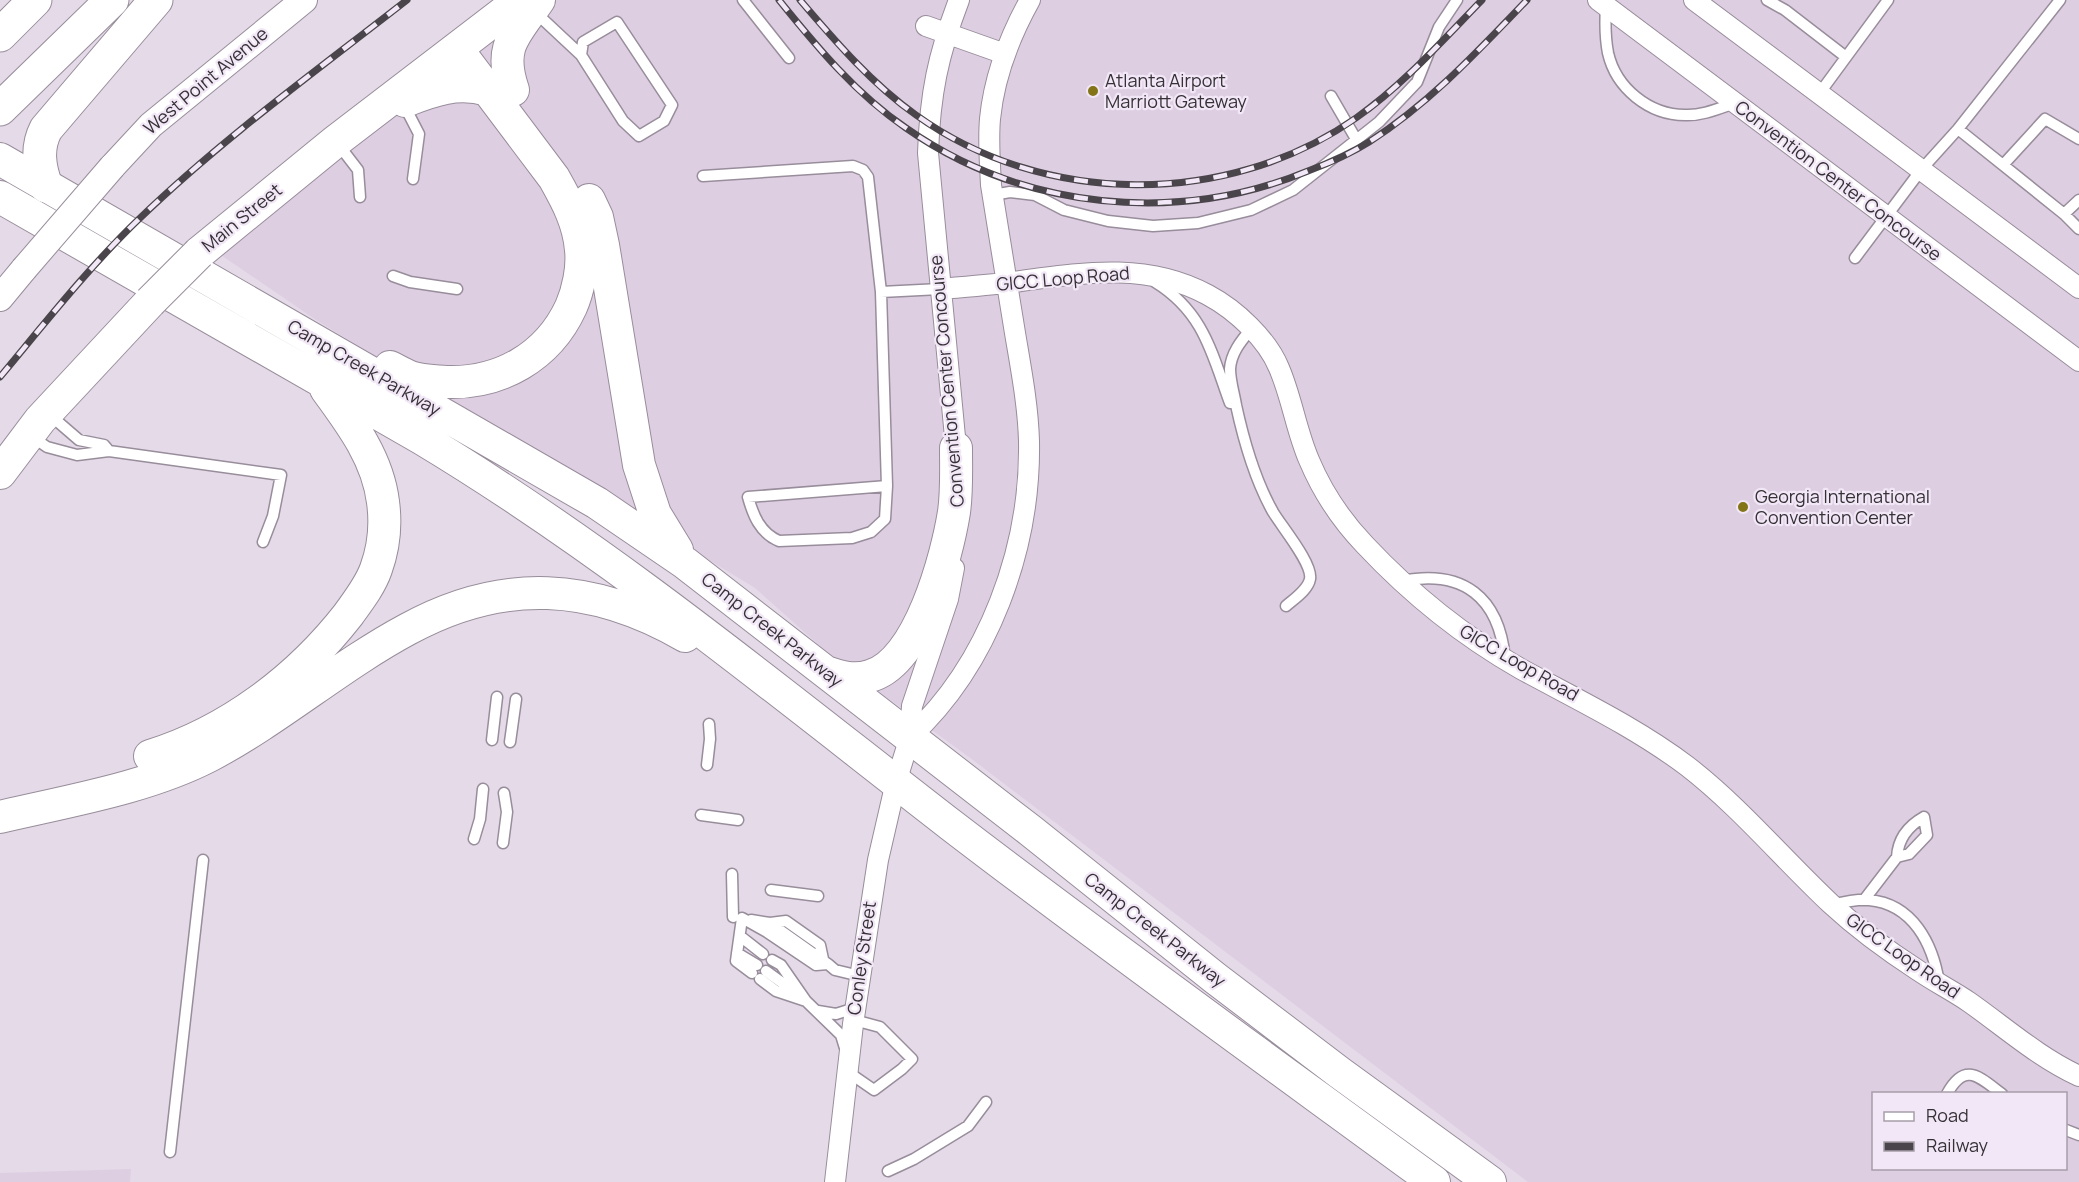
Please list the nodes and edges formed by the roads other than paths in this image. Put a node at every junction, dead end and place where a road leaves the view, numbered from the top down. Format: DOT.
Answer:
graph roads {
  1 [pos="35,0"];
  2 [pos="112,0"];
  3 [pos="156,0"];
  4 [pos="304,0"];
  5 [pos="743,0"];
  6 [pos="959,0"];
  7 [pos="1030,0"];
  8 [pos="1457,0"];
  9 [pos="1694,0"];
  10 [pos="1767,0"];
  11 [pos="1888,0"];
  12 [pos="2060,0"];
  13 [pos="530,3"];
  14 [pos="1602,3"];
  15 [pos="926,26"];
  16 [pos="946,34"];
  17 [pos="0,35"];
  18 [pos="466,43"];
  19 [pos="1005,54"];
  20 [pos="581,56"];
  21 [pos="1846,57"];
  22 [pos="789,58"];
  23 [pos="501,90"];
  24 [pos="1819,94"];
  25 [pos="1331,96"];
  26 [pos="402,102"];
  27 [pos="1735,103"];
  28 [pos="0,109"];
  29 [pos="361,123"];
  30 [pos="1958,129"];
  31 [pos="1356,139"];
  32 [pos="2079,139"];
  33 [pos="336,141"];
  34 [pos="0,159"];
  35 [pos="2003,165"];
  36 [pos="1921,170"];
  37 [pos="703,176"];
  38 [pos="413,179"];
  39 [pos="46,186"];
  40 [pos="993,195"];
  41 [pos="0,197"];
  42 [pos="360,197"];
  43 [pos="2079,200"];
  44 [pos="2064,214"];
  45 [pos="1886,216"];
  46 [pos="2079,229"];
  47 [pos="1855,258"];
  48 [pos="1127,271"];
  49 [pos="393,276"];
  50 [pos="1007,283"];
  51 [pos="2079,288"];
  52 [pos="457,289"];
  53 [pos="940,289"];
  54 [pos="881,292"];
  55 [pos="0,298"];
  56 [pos="1251,329"];
  57 [pos="304,333"];
  58 [pos="2079,361"];
  59 [pos="321,381"];
  60 [pos="38,423"];
  61 [pos="956,448"];
  62 [pos="109,451"];
  63 [pos="1249,454"];
  64 [pos="0,473"];
  65 [pos="887,486"];
  66 [pos="263,542"];
  67 [pos="686,563"];
  68 [pos="1400,581"];
  69 [pos="1286,606"];
  70 [pos="1505,659"];
  71 [pos="825,672"];
  72 [pos="774,687"];
  73 [pos="497,697"];
  74 [pos="516,699"];
  75 [pos="709,724"];
  76 [pos="910,737"];
  77 [pos="492,740"];
  78 [pos="510,742"];
  79 [pos="707,765"];
  80 [pos="896,782"];
  81 [pos="483,789"];
  82 [pos="504,793"];
  83 [pos="0,795"];
  84 [pos="701,815"];
  85 [pos="0,817"];
  86 [pos="738,820"];
  87 [pos="474,839"];
  88 [pos="503,843"];
  89 [pos="1898,857"];
  90 [pos="203,860"];
  91 [pos="732,874"];
  92 [pos="771,890"];
  93 [pos="818,896"];
  94 [pos="1864,900"];
  95 [pos="1832,905"];
  96 [pos="737,918"];
  97 [pos="740,936"];
  98 [pos="864,949"];
  99 [pos="829,964"];
  100 [pos="860,976"];
  101 [pos="1939,983"];
  102 [pos="807,1001"];
  103 [pos="817,1011"];
  104 [pos="854,1014"];
  105 [pos="848,1066"];
  106 [pos="2079,1076"];
  107 [pos="1948,1092"];
  108 [pos="1999,1092"];
  109 [pos="986,1102"];
  110 [pos="170,1152"];
  111 [pos="888,1171"];
  112 [pos="836,1182"];
  113 [pos="1434,1182"];
  114 [pos="1490,1182"];
  1 -- 17 [label="highway"];
  2 -- 28 [label="highway"];
  3 -- 39 [label="highway"];
  4 -- 55 [label="street, West Point Avenue, bridge"];
  5 -- 22 [label="lane"];
  6 -- 16 [label="street, Convention Center Concourse"];
  7 -- 19 [label="street"];
  8 -- 31 [label="lane"];
  9 -- 24 [label="street"];
  10 -- 21 [label="lane"];
  11 -- 21 [label="lane"];
  12 -- 30 [label="lane"];
  13 -- 18 [label="main road, Main Street"];
  13 -- 20 [label="lane"];
  13 -- 23 [label="main road"];
  14 -- 27 [label="street, Convention Center Concourse"];
  14 -- 27 [label="lane"];
  15 -- 16 [label="street"];
  16 -- 19 [label="street"];
  16 -- 53 [label="street, Convention Center Concourse"];
  18 -- 23 [label="main road"];
  18 -- 29 [label="main road, Main Street"];
  19 -- 40 [label="street"];
  20 -- 20 [label="lane"];
  21 -- 24 [label="lane"];
  23 -- 26 [label="main road"];
  23 -- 57 [label="main road"];
  23 -- 67 [label="main road"];
  24 -- 36 [label="street"];
  25 -- 31 [label="lane"];
  26 -- 29 [label="main road"];
  26 -- 38 [label="lane"];
  27 -- 45 [label="street, Convention Center Concourse"];
  29 -- 33 [label="main road, Main Street"];
  30 -- 35 [label="lane"];
  30 -- 36 [label="lane"];
  31 -- 40 [label="lane"];
  32 -- 35 [label="lane"];
  33 -- 42 [label="lane"];
  33 -- 60 [label="main road, Main Street, bridge"];
  34 -- 39 [label="main road, Camp Creek Parkway"];
  35 -- 44 [label="lane"];
  36 -- 45 [label="lane"];
  36 -- 51 [label="street"];
  37 -- 54 [label="lane"];
  39 -- 57 [label="main road, Camp Creek Parkway"];
  40 -- 50 [label="street"];
  41 -- 59 [label="main road, Camp Creek Parkway"];
  43 -- 44 [label="lane"];
  44 -- 46 [label="lane"];
  45 -- 47 [label="lane"];
  45 -- 58 [label="street, Convention Center Concourse"];
  48 -- 50 [label="street, GICC Loop Road"];
  48 -- 56 [label="street, GICC Loop Road"];
  48 -- 63 [label="lane"];
  49 -- 52 [label="lane"];
  50 -- 53 [label="street, GICC Loop Road"];
  50 -- 76 [label="street"];
  53 -- 54 [label="lane"];
  53 -- 61 [label="street, Convention Center Concourse"];
  54 -- 65 [label="lane"];
  56 -- 63 [label="lane"];
  56 -- 68 [label="street, GICC Loop Road"];
  57 -- 67 [label="main road, Camp Creek Parkway"];
  59 -- 72 [label="main road, Camp Creek Parkway"];
  59 -- 83 [label="main road"];
  60 -- 62 [label="lane"];
  60 -- 62 [label="lane"];
  60 -- 64 [label="main road, Main Street"];
  61 -- 71 [label="main road"];
  61 -- 76 [label="street, Convention Center Concourse"];
  62 -- 66 [label="lane"];
  63 -- 69 [label="lane"];
  65 -- 65 [label="lane"];
  67 -- 71 [label="main road, Camp Creek Parkway"];
  68 -- 70 [label="street, GICC Loop Road"];
  68 -- 70 [label="lane"];
  70 -- 95 [label="street, GICC Loop Road"];
  71 -- 76 [label="main road, Camp Creek Parkway"];
  72 -- 80 [label="main road, Camp Creek Parkway"];
  72 -- 85 [label="main road"];
  73 -- 77 [label="lane"];
  74 -- 78 [label="lane"];
  75 -- 79 [label="lane"];
  76 -- 80 [label="street, Conley Street"];
  76 -- 114 [label="main road, Camp Creek Parkway"];
  80 -- 98 [label="street, Conley Street"];
  80 -- 113 [label="main road, Camp Creek Parkway"];
  81 -- 87 [label="lane"];
  82 -- 88 [label="lane"];
  84 -- 86 [label="lane"];
  89 -- 94 [label="lane"];
  90 -- 110 [label="lane"];
  91 -- 96 [label="lane"];
  92 -- 93 [label="lane"];
  94 -- 95 [label="lane"];
  94 -- 101 [label="lane"];
  95 -- 101 [label="street, GICC Loop Road"];
  96 -- 97 [label="lane"];
  96 -- 99 [label="lane"];
  96 -- 99 [label="lane"];
  97 -- 102 [label="lane"];
  97 -- 102 [label="lane"];
  98 -- 99 [label="lane"];
  98 -- 100 [label="street, Conley Street"];
  99 -- 100 [label="lane"];
  100 -- 104 [label="street, Conley Street"];
  101 -- 106 [label="street, GICC Loop Road"];
  102 -- 103 [label="lane"];
  103 -- 104 [label="lane"];
  103 -- 105 [label="lane"];
  104 -- 105 [label="street, Conley Street"];
  104 -- 105 [label="lane"];
  105 -- 112 [label="street, Conley Street"];
  107 -- 108 [label="lane"];
  109 -- 111 [label="lane"];
}
